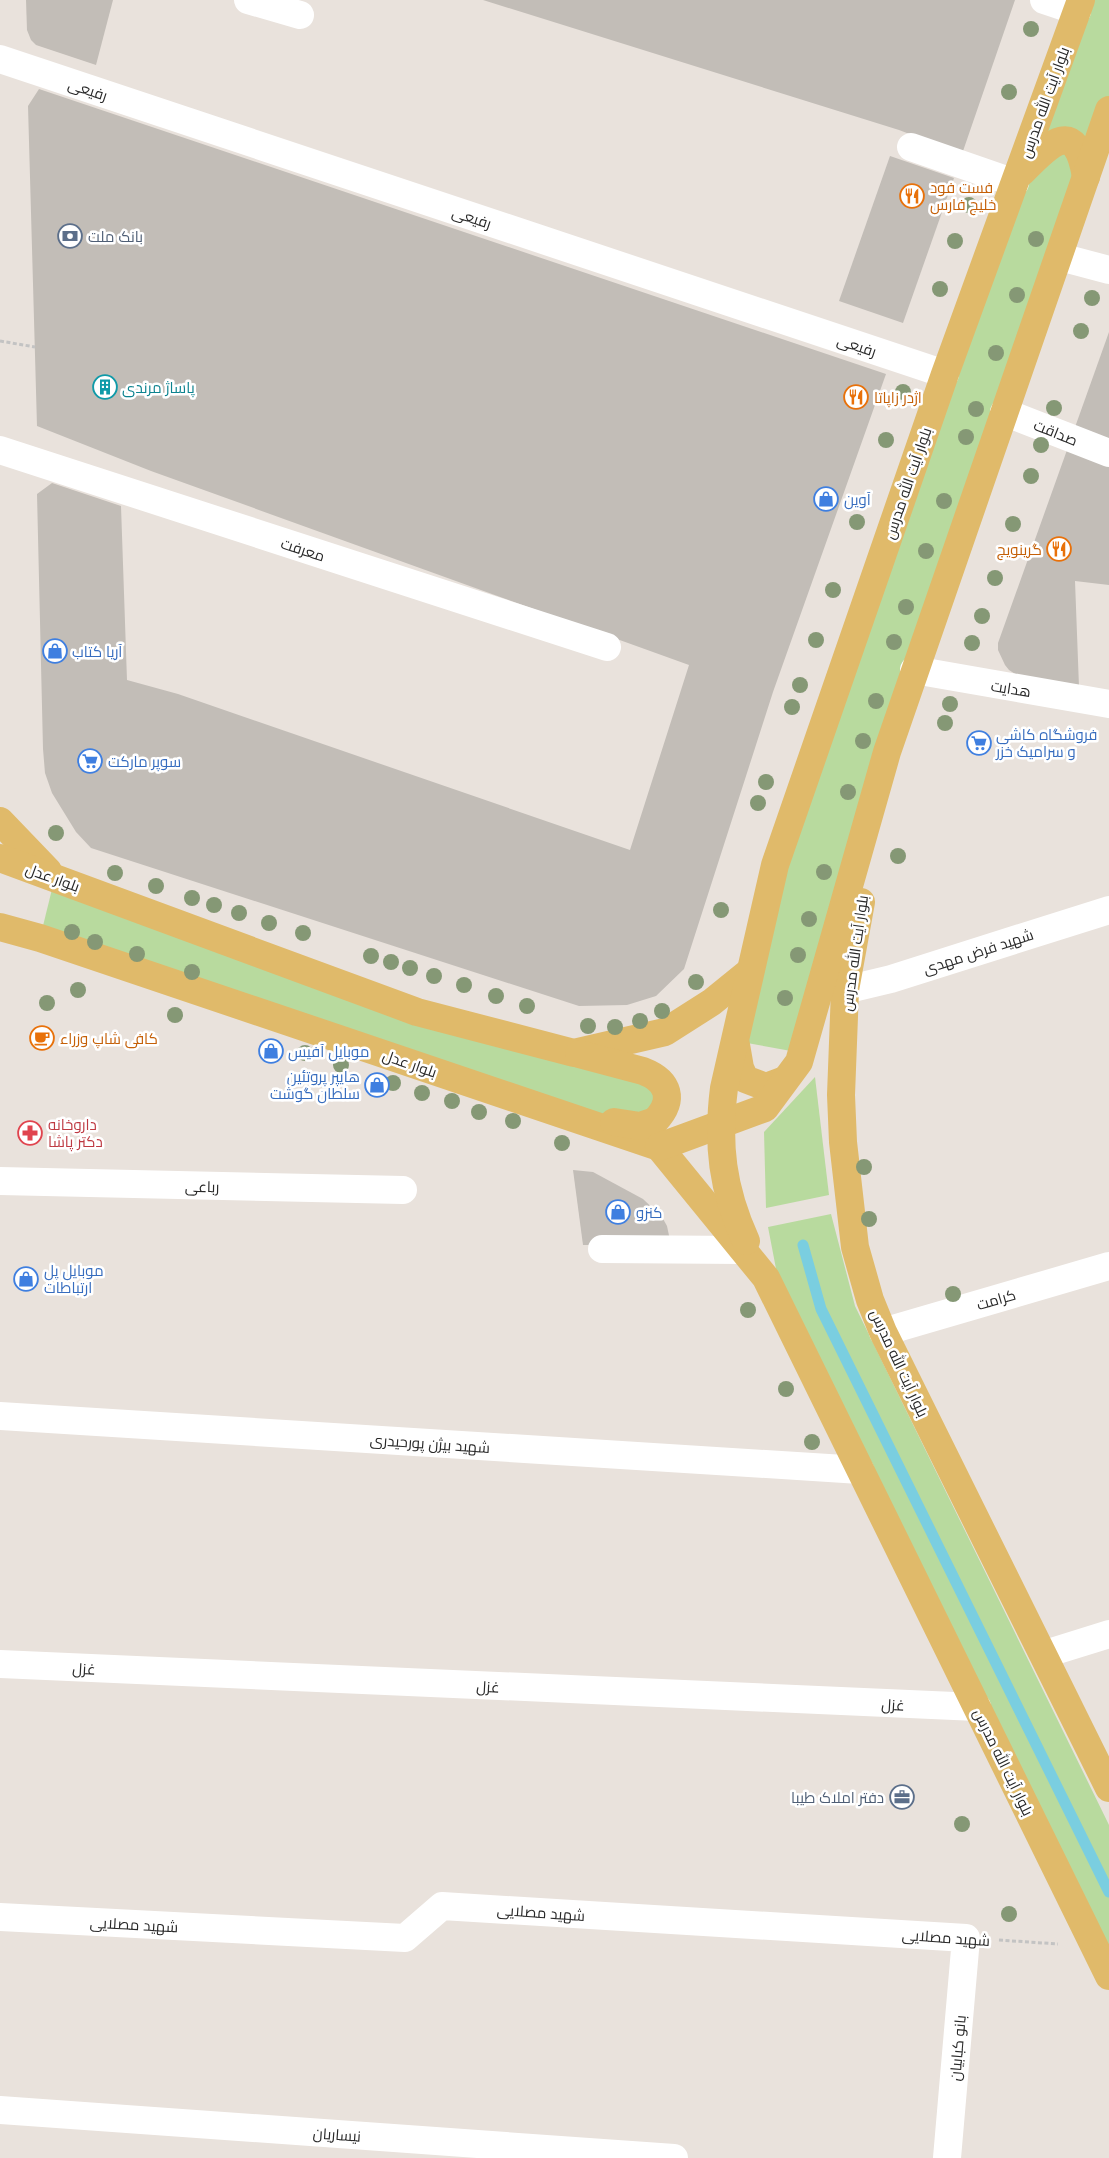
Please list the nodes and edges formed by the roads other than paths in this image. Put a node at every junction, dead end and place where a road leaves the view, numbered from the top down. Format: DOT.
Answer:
graph roads {
  1 [pos="248,0"];
  2 [pos="1044,0"];
  3 [pos="1079,5"];
  4 [pos="300,15"];
  5 [pos="0,59"];
  6 [pos="1109,110"];
  7 [pos="911,147"];
  8 [pos="1086,177"];
  9 [pos="1016,180"];
  10 [pos="1060,257"];
  11 [pos="1109,270"];
  12 [pos="945,374"];
  13 [pos="1004,412"];
  14 [pos="0,450"];
  15 [pos="1109,454"];
  16 [pos="607,647"];
  17 [pos="914,670"];
  18 [pos="1109,704"];
  19 [pos="887,752"];
  20 [pos="0,820"];
  21 [pos="0,858"];
  22 [pos="54,877"];
  23 [pos="1109,910"];
  24 [pos="0,927"];
  25 [pos="749,972"];
  26 [pos="845,990"];
  27 [pos="736,1041"];
  28 [pos="574,1053"];
  29 [pos="785,1080"];
  30 [pos="544,1108"];
  31 [pos="720,1124"];
  32 [pos="659,1147"];
  33 [pos="0,1181"];
  34 [pos="403,1190"];
  35 [pos="602,1249"];
  36 [pos="756,1266"];
  37 [pos="1109,1266"];
  38 [pos="883,1332"];
  39 [pos="0,1416"];
  40 [pos="860,1470"];
  41 [pos="1109,1634"];
  42 [pos="1045,1654"];
  43 [pos="0,1664"];
  44 [pos="977,1707"];
  45 [pos="1109,1788"];
  46 [pos="0,1917"];
  47 [pos="966,1938"];
  48 [pos="1109,1976"];
  49 [pos="0,2110"];
  50 [pos="451,2150"];
  51 [pos="674,2158"];
  52 [pos="948,2158"];
  1 -- 4 [label="street"];
  2 -- 3 [label="street"];
  3 -- 9 [label="main road, بلوار آیت الله مدرس"];
  5 -- 12 [label="street, رفیعی"];
  6 -- 8 [label="main road, بلوار آیت الله مدرس"];
  7 -- 9 [label="street"];
  8 -- 9 [label="main road"];
  8 -- 10 [label="main road, بلوار آیت الله مدرس"];
  9 -- 12 [label="main road, بلوار آیت الله مدرس"];
  10 -- 11 [label="street"];
  10 -- 13 [label="main road, بلوار آیت الله مدرس"];
  12 -- 25 [label="main road, بلوار آیت الله مدرس"];
  13 -- 15 [label="street, صداقت"];
  13 -- 17 [label="main road, بلوار آیت الله مدرس"];
  14 -- 16 [label="street, معرفت"];
  17 -- 18 [label="street, هدایت"];
  17 -- 19 [label="main road, بلوار آیت الله مدرس"];
  19 -- 26 [label="main road, بلوار آیت الله مدرس"];
  19 -- 29 [label="main road, بلوار آیت الله مدرس"];
  20 -- 22 [label="main road"];
  21 -- 22 [label="main road, بلوار عدل"];
  22 -- 28 [label="main road, بلوار عدل"];
  23 -- 26 [label="street, شهید فرض مهدی"];
  24 -- 30 [label="main road, بلوار عدل"];
  25 -- 27 [label="main road, بلوار آیت الله مدرس"];
  25 -- 28 [label="main road, بلوار عدل"];
  26 -- 38 [label="main road, بلوار آیت الله مدرس"];
  27 -- 29 [label="main road"];
  27 -- 31 [label="main road, بلوار آیت الله مدرس"];
  28 -- 30 [label="main road"];
  29 -- 31 [label="main road, بلوار آیت الله مدرس"];
  30 -- 32 [label="main road, بلوار عدل"];
  31 -- 32 [label="main road, بلوار آیت الله مدرس"];
  31 -- 36 [label="main road, بلوار آیت الله مدرس"];
  32 -- 36 [label="main road"];
  33 -- 34 [label="street, رباعی"];
  35 -- 36 [label="street"];
  36 -- 40 [label="main road, بلوار آیت الله مدرس"];
  37 -- 38 [label="street, کرامت"];
  38 -- 42 [label="main road, بلوار آیت الله مدرس"];
  39 -- 40 [label="street, شهید بیژن پورحیدری"];
  40 -- 44 [label="main road, بلوار آیت الله مدرس"];
  41 -- 42 [label="street"];
  42 -- 45 [label="main road, بلوار آیت الله مدرس"];
  43 -- 44 [label="street, غزل"];
  44 -- 48 [label="main road, بلوار آیت الله مدرس"];
  46 -- 47 [label="street, شهید مصلایی"];
  47 -- 52 [label="street, بانو کبابیان"];
  49 -- 50 [label="street, نیساریان"];
  50 -- 51 [label="street, نیساریان"];
}
